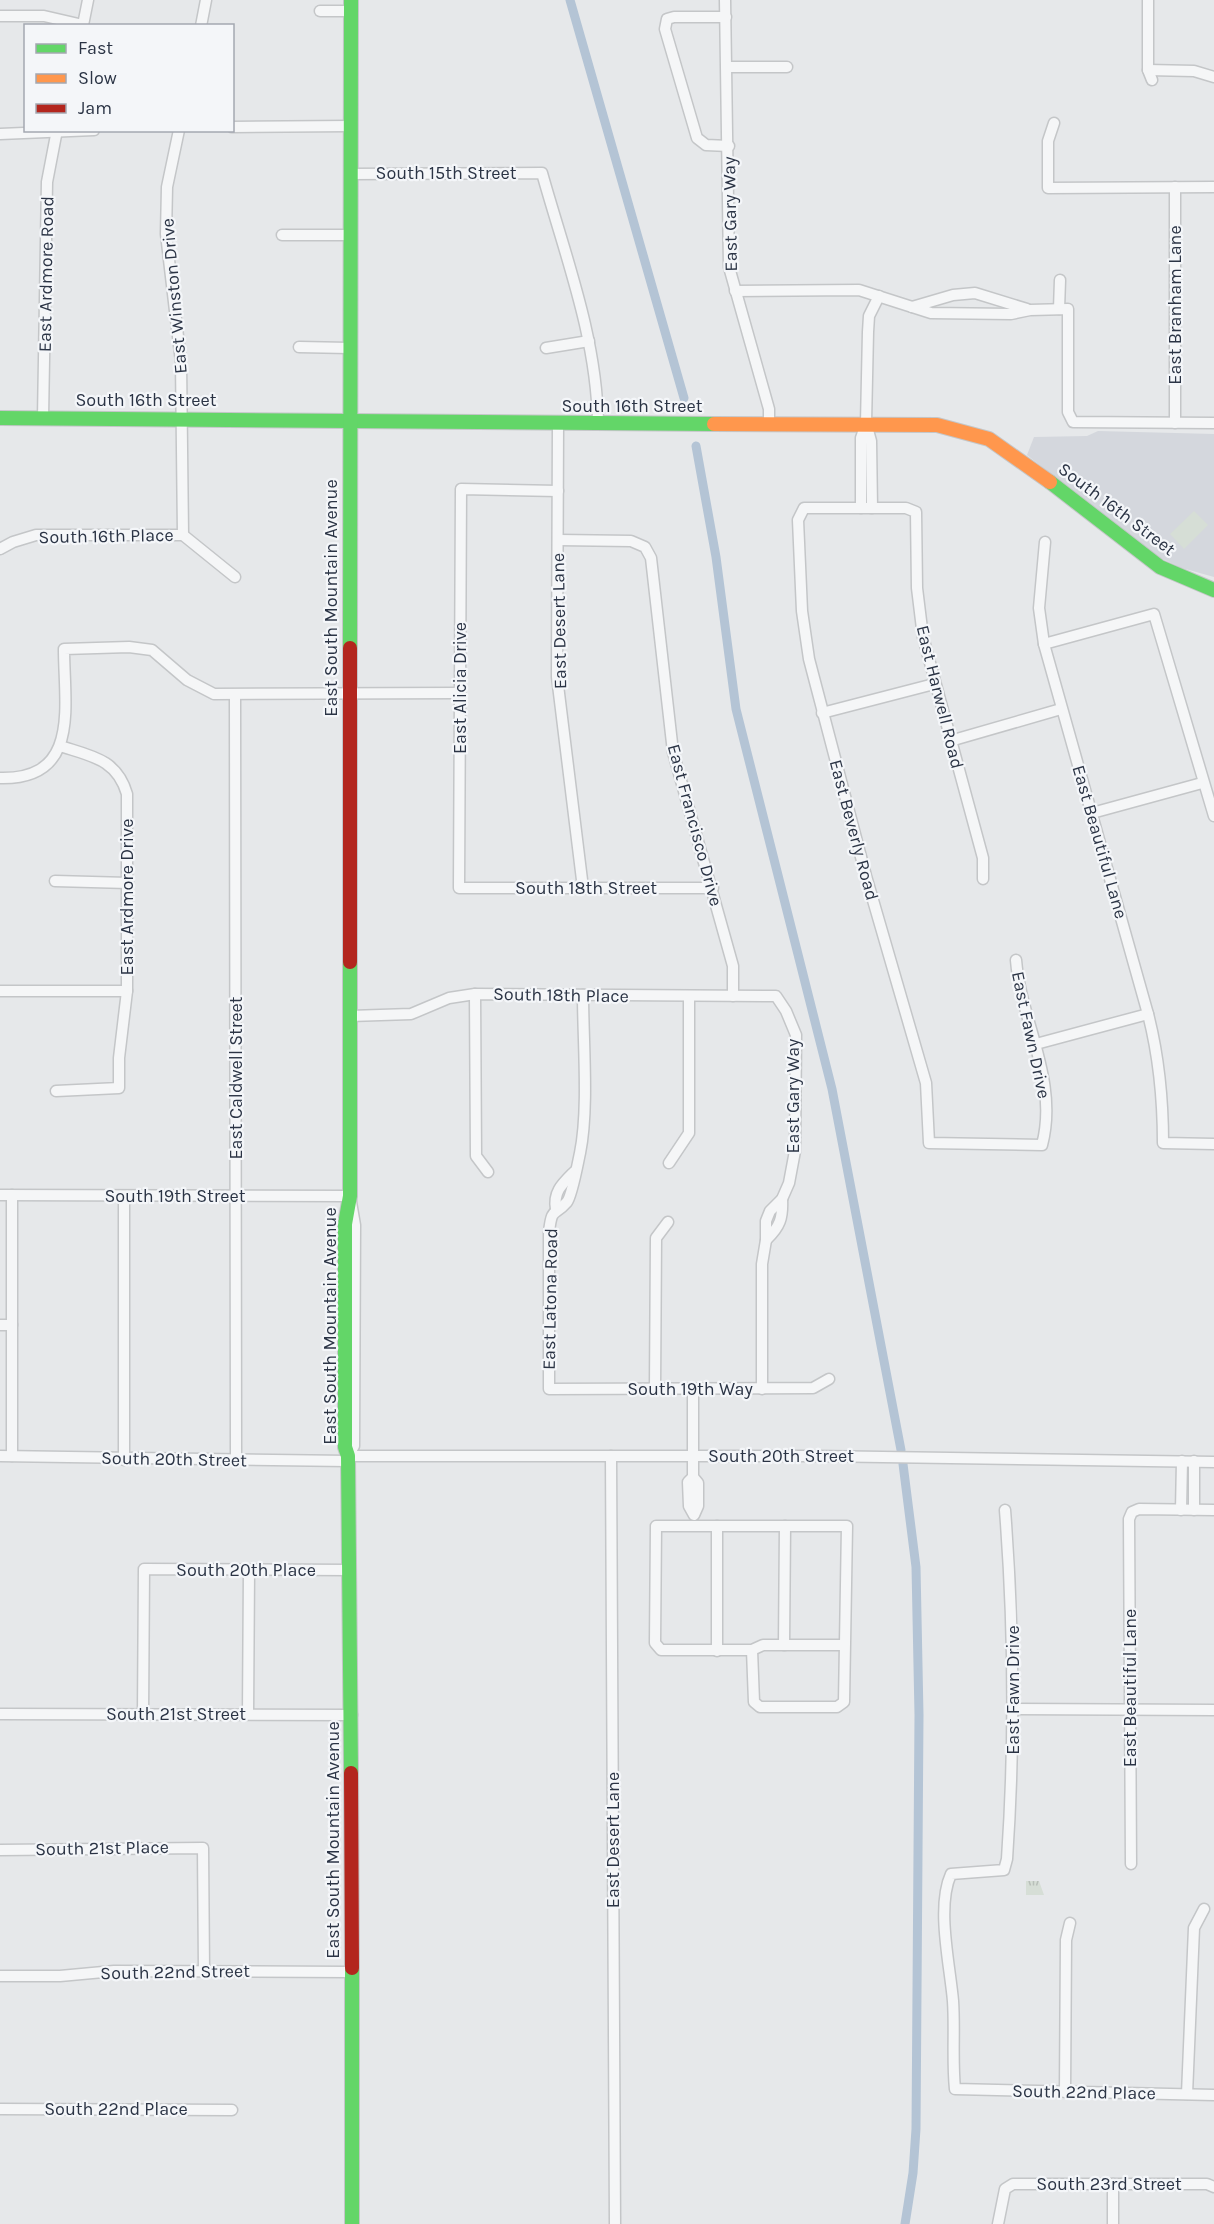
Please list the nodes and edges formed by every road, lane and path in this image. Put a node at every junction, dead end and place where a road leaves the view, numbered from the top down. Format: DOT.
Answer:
graph roads {
  1 [pos="87,0"];
  2 [pos="206,0"];
  3 [pos="725,0"];
  4 [pos="1148,0"];
  5 [pos="351,6"];
  6 [pos="320,11"];
  7 [pos="0,16"];
  8 [pos="726,17"];
  9 [pos="75,24"];
  10 [pos="83,24"];
  11 [pos="201,24"];
  12 [pos="727,67"];
  13 [pos="787,67"];
  14 [pos="1214,77"];
  15 [pos="1054,123"];
  16 [pos="350,126"];
  17 [pos="234,127"];
  18 [pos="56,132"];
  19 [pos="179,132"];
  20 [pos="0,134"];
  21 [pos="729,146"];
  22 [pos="350,174"];
  23 [pos="1175,187"];
  24 [pos="1214,187"];
  25 [pos="282,235"];
  26 [pos="350,235"];
  27 [pos="1060,280"];
  28 [pos="735,291"];
  29 [pos="879,296"];
  30 [pos="912,307"];
  31 [pos="1064,309"];
  32 [pos="1030,310"];
  33 [pos="589,341"];
  34 [pos="299,347"];
  35 [pos="349,348"];
  36 [pos="546,348"];
  37 [pos="43,417"];
  38 [pos="0,418"];
  39 [pos="182,419"];
  40 [pos="349,422"];
  41 [pos="866,423"];
  42 [pos="1175,423"];
  43 [pos="1214,423"];
  44 [pos="558,424"];
  45 [pos="598,424"];
  46 [pos="769,424"];
  47 [pos="558,491"];
  48 [pos="867,508"];
  49 [pos="183,535"];
  50 [pos="559,540"];
  51 [pos="1045,542"];
  52 [pos="0,549"];
  53 [pos="235,577"];
  54 [pos="1214,590"];
  55 [pos="1044,644"];
  56 [pos="934,684"];
  57 [pos="349,693"];
  58 [pos="460,693"];
  59 [pos="236,696"];
  60 [pos="1061,709"];
  61 [pos="822,713"];
  62 [pos="950,741"];
  63 [pos="60,746"];
  64 [pos="0,778"];
  65 [pos="1202,783"];
  66 [pos="1092,813"];
  67 [pos="1214,816"];
  68 [pos="983,879"];
  69 [pos="55,881"];
  70 [pos="128,883"];
  71 [pos="459,888"];
  72 [pos="583,888"];
  73 [pos="713,888"];
  74 [pos="1016,960"];
  75 [pos="0,991"];
  76 [pos="127,991"];
  77 [pos="475,994"];
  78 [pos="583,995"];
  79 [pos="689,996"];
  80 [pos="734,996"];
  81 [pos="776,996"];
  82 [pos="1148,1014"];
  83 [pos="350,1016"];
  84 [pos="1036,1044"];
  85 [pos="56,1090"];
  86 [pos="1214,1144"];
  87 [pos="1042,1145"];
  88 [pos="669,1163"];
  89 [pos="488,1172"];
  90 [pos="6,1195"];
  91 [pos="124,1196"];
  92 [pos="237,1196"];
  93 [pos="350,1196"];
  94 [pos="668,1222"];
  95 [pos="0,1325"];
  96 [pos="12,1325"];
  97 [pos="829,1379"];
  98 [pos="549,1389"];
  99 [pos="655,1389"];
  100 [pos="693,1389"];
  101 [pos="762,1389"];
  102 [pos="0,1456"];
  103 [pos="12,1456"];
  104 [pos="611,1456"];
  105 [pos="693,1456"];
  106 [pos="348,1458"];
  107 [pos="124,1460"];
  108 [pos="236,1460"];
  109 [pos="1182,1461"];
  110 [pos="1194,1461"];
  111 [pos="1214,1462"];
  112 [pos="1005,1510"];
  113 [pos="1181,1510"];
  114 [pos="1194,1510"];
  115 [pos="1214,1510"];
  116 [pos="694,1521"];
  117 [pos="717,1526"];
  118 [pos="785,1526"];
  119 [pos="249,1570"];
  120 [pos="348,1570"];
  121 [pos="784,1645"];
  122 [pos="845,1645"];
  123 [pos="752,1650"];
  124 [pos="717,1651"];
  125 [pos="1013,1709"];
  126 [pos="1130,1710"];
  127 [pos="1214,1710"];
  128 [pos="0,1714"];
  129 [pos="142,1714"];
  130 [pos="248,1714"];
  131 [pos="352,1715"];
  132 [pos="0,1850"];
  133 [pos="1131,1864"];
  134 [pos="1204,1909"];
  135 [pos="1070,1923"];
  136 [pos="204,1971"];
  137 [pos="350,1972"];
  138 [pos="0,1976"];
  139 [pos="955,2089"];
  140 [pos="1065,2092"];
  141 [pos="1187,2094"];
  142 [pos="1214,2095"];
  143 [pos="0,2109"];
  144 [pos="232,2110"];
  145 [pos="1113,2184"];
  146 [pos="1214,2187"];
  147 [pos="352,2224"];
  148 [pos="615,2224"];
  149 [pos="998,2224"];
  150 [pos="1113,2224"];
  1 -- 10 [label="street"];
  2 -- 11 [label="street"];
  3 -- 8 [label="street, East Gary Way"];
  4 -- 14 [label="street"];
  5 -- 6 [label="street"];
  5 -- 16 [label="street, East South Mountain Avenue"];
  7 -- 9 [label="street"];
  8 -- 12 [label="street, East Gary Way"];
  8 -- 21 [label="street"];
  12 -- 13 [label="street"];
  12 -- 21 [label="street, East Gary Way"];
  15 -- 23 [label="street"];
  16 -- 17 [label="street"];
  16 -- 22 [label="street, East South Mountain Avenue"];
  18 -- 20 [label="street"];
  18 -- 37 [label="street, East Ardmore Road"];
  19 -- 39 [label="street, East Winston Drive"];
  21 -- 28 [label="street, East Gary Way"];
  22 -- 26 [label="street, East South Mountain Avenue"];
  22 -- 33 [label="street, South 15th Street"];
  23 -- 24 [label="street"];
  23 -- 42 [label="street, East Branham Lane"];
  25 -- 26 [label="street"];
  26 -- 35 [label="street, East South Mountain Avenue"];
  27 -- 31 [label="street"];
  28 -- 29 [label="street"];
  28 -- 46 [label="street, East Gary Way"];
  29 -- 30 [label="street"];
  29 -- 41 [label="street"];
  30 -- 32 [label="street"];
  30 -- 32 [label="street"];
  31 -- 32 [label="street"];
  31 -- 42 [label="street"];
  33 -- 36 [label="street"];
  33 -- 45 [label="street"];
  34 -- 35 [label="street"];
  35 -- 40 [label="street, East South Mountain Avenue"];
  37 -- 38 [label="street, South 16th Street"];
  37 -- 39 [label="street, South 16th Street"];
  39 -- 40 [label="street, South 16th Street"];
  39 -- 49 [label="street, East Winston Drive"];
  40 -- 44 [label="street, South 16th Street"];
  40 -- 57 [label="street, East South Mountain Avenue"];
  41 -- 46 [label="street, South 16th Street"];
  41 -- 48 [label="street"];
  41 -- 54 [label="street, South 16th Street"];
  42 -- 43 [label="street"];
  44 -- 45 [label="street, South 16th Street"];
  44 -- 47 [label="street, East Desert Lane"];
  45 -- 46 [label="street, South 16th Street"];
  47 -- 50 [label="street, East Desert Lane"];
  47 -- 58 [label="street, East Alicia Drive"];
  48 -- 56 [label="street, East Harwell Road"];
  48 -- 61 [label="street, East Beverly Road"];
  49 -- 52 [label="street, South 16th Place"];
  49 -- 53 [label="street, South 16th Place"];
  50 -- 72 [label="street, East Desert Lane"];
  50 -- 73 [label="street, East Francisco Drive"];
  51 -- 55 [label="street, East Beautiful Lane"];
  55 -- 60 [label="street, East Beautiful Lane"];
  55 -- 65 [label="street"];
  56 -- 61 [label="street"];
  56 -- 62 [label="street, East Harwell Road"];
  57 -- 58 [label="street"];
  57 -- 59 [label="street"];
  57 -- 83 [label="street, East South Mountain Avenue"];
  58 -- 71 [label="street, East Alicia Drive"];
  59 -- 63 [label="street"];
  59 -- 92 [label="street, East Caldwell Street"];
  60 -- 62 [label="street"];
  60 -- 66 [label="street, East Beautiful Lane"];
  61 -- 87 [label="street, East Beverly Road"];
  62 -- 68 [label="street, East Harwell Road"];
  63 -- 64 [label="street"];
  63 -- 70 [label="street, East Ardmore Drive"];
  65 -- 66 [label="street"];
  65 -- 67 [label="street"];
  66 -- 82 [label="street, East Beautiful Lane"];
  69 -- 70 [label="street"];
  70 -- 76 [label="street, East Ardmore Drive"];
  71 -- 72 [label="street, South 18th Street"];
  72 -- 73 [label="street, South 18th Street"];
  73 -- 80 [label="street, East Francisco Drive"];
  74 -- 84 [label="street, East Fawn Drive"];
  75 -- 76 [label="street"];
  76 -- 85 [label="street, East Ardmore Drive"];
  77 -- 78 [label="street, South 18th Place"];
  77 -- 83 [label="street, South 18th Place"];
  77 -- 89 [label="street"];
  78 -- 79 [label="street, South 18th Place"];
  78 -- 98 [label="street, East Latona Road"];
  79 -- 80 [label="street, South 18th Place"];
  79 -- 88 [label="street"];
  80 -- 81 [label="street, South 18th Place"];
  81 -- 101 [label="street, East Gary Way"];
  82 -- 84 [label="street"];
  82 -- 86 [label="street, East Beautiful Lane"];
  83 -- 93 [label="street, East South Mountain Avenue"];
  84 -- 87 [label="street, East Fawn Drive"];
  90 -- 91 [label="street, South 19th Street"];
  90 -- 96 [label="street"];
  91 -- 92 [label="street, South 19th Street"];
  91 -- 107 [label="street"];
  92 -- 93 [label="street, South 19th Street"];
  92 -- 108 [label="street, East Caldwell Street"];
  93 -- 106 [label="street, East South Mountain Avenue"];
  94 -- 99 [label="street"];
  95 -- 96 [label="street"];
  96 -- 103 [label="street"];
  97 -- 101 [label="street, South 19th Way"];
  98 -- 99 [label="street, South 19th Way"];
  99 -- 100 [label="street, South 19th Way"];
  100 -- 101 [label="street, South 19th Way"];
  100 -- 105 [label="street"];
  102 -- 103 [label="street, South 20th Street"];
  103 -- 107 [label="street, South 20th Street"];
  104 -- 105 [label="street, South 20th Street"];
  104 -- 106 [label="street, South 20th Street"];
  104 -- 148 [label="street, East Desert Lane"];
  105 -- 109 [label="street, South 20th Street"];
  105 -- 116 [label="street"];
  106 -- 108 [label="street, South 20th Street"];
  106 -- 120 [label="street, East South Mountain Avenue"];
  107 -- 108 [label="street, South 20th Street"];
  109 -- 110 [label="street, South 20th Street"];
  109 -- 113 [label="street"];
  110 -- 111 [label="street, South 20th Street"];
  110 -- 114 [label="street"];
  112 -- 125 [label="street, East Fawn Drive"];
  113 -- 114 [label="street"];
  113 -- 126 [label="street, East Beautiful Lane"];
  114 -- 115 [label="street"];
  116 -- 117 [label="street"];
  116 -- 124 [label="street"];
  117 -- 118 [label="street"];
  117 -- 124 [label="street"];
  118 -- 121 [label="street"];
  118 -- 122 [label="street"];
  119 -- 120 [label="street, South 20th Place"];
  119 -- 129 [label="street, South 20th Place"];
  119 -- 130 [label="street"];
  120 -- 131 [label="street, East South Mountain Avenue"];
  121 -- 122 [label="street"];
  121 -- 123 [label="street"];
  122 -- 123 [label="street"];
  123 -- 124 [label="street"];
  125 -- 126 [label="street"];
  125 -- 139 [label="street, East Fawn Drive"];
  126 -- 127 [label="street"];
  126 -- 133 [label="street, East Beautiful Lane"];
  128 -- 129 [label="street, South 21st Street"];
  129 -- 130 [label="street, South 21st Street"];
  130 -- 131 [label="street, South 21st Street"];
  131 -- 137 [label="street, East South Mountain Avenue"];
  132 -- 136 [label="street, South 21st Place"];
  134 -- 141 [label="street"];
  135 -- 140 [label="street"];
  136 -- 137 [label="street, South 22nd Street"];
  136 -- 138 [label="street, South 22nd Street"];
  137 -- 147 [label="street, East South Mountain Avenue"];
  139 -- 140 [label="street, South 22nd Place"];
  140 -- 141 [label="street, South 22nd Place"];
  141 -- 142 [label="street, South 22nd Place"];
  143 -- 144 [label="street, South 22nd Place"];
  145 -- 146 [label="street, South 23rd Street"];
  145 -- 149 [label="street, South 23rd Street"];
  145 -- 150 [label="street"];
}
